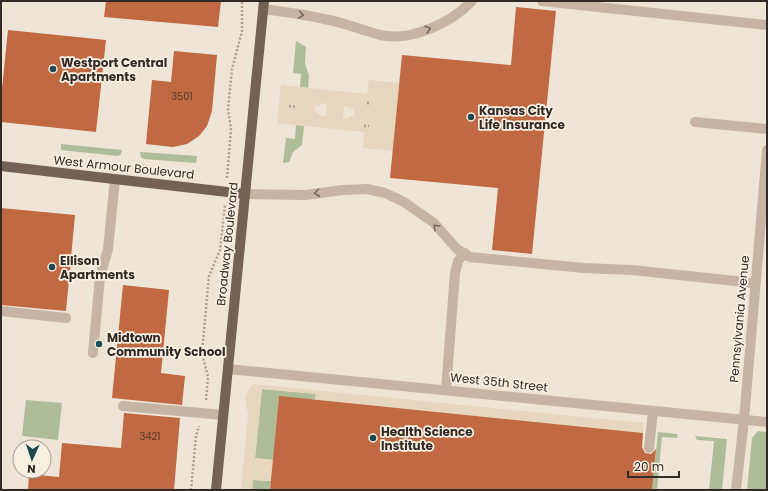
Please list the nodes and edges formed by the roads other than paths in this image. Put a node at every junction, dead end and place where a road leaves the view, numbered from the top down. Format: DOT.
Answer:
graph roads {
  1 [pos="472,1"];
  2 [pos="542,1"];
  3 [pos="263,5"];
  4 [pos="767,25"];
  5 [pos="695,122"];
  6 [pos="767,129"];
  7 [pos="767,150"];
  8 [pos="1,166"];
  9 [pos="115,179"];
  10 [pos="245,194"];
  11 [pos="465,253"];
  12 [pos="754,283"];
  13 [pos="1,311"];
  14 [pos="66,318"];
  15 [pos="93,352"];
  16 [pos="228,369"];
  17 [pos="446,390"];
  18 [pos="123,406"];
  19 [pos="653,411"];
  20 [pos="223,415"];
  21 [pos="744,420"];
  22 [pos="767,422"];
  23 [pos="649,448"];
  24 [pos="216,490"];
  25 [pos="736,490"];
  3 -- 1 [label="street, one-way"];
  2 -- 4 [label="street"];
  3 -- 10 [label="main road, Broadway Boulevard"];
  5 -- 6 [label="street"];
  7 -- 12 [label="street, Pennsylvania Avenue"];
  8 -- 9 [label="main road, West Armour Boulevard"];
  9 -- 10 [label="main road, West Armour Boulevard"];
  9 -- 15 [label="street"];
  11 -- 10 [label="street, one-way"];
  10 -- 16 [label="main road, Broadway Boulevard"];
  11 -- 12 [label="street"];
  11 -- 17 [label="street"];
  12 -- 21 [label="street, Pennsylvania Avenue"];
  13 -- 14 [label="street"];
  16 -- 17 [label="street, West 35th Street"];
  16 -- 20 [label="main road, Broadway Boulevard"];
  17 -- 19 [label="street, West 35th Street"];
  18 -- 20 [label="street"];
  19 -- 21 [label="street, West 35th Street"];
  19 -- 23 [label="street"];
  20 -- 24 [label="main road, Broadway Boulevard"];
  21 -- 22 [label="street, West 35th Street"];
  21 -- 25 [label="street, Pennsylvania Avenue"];
}
